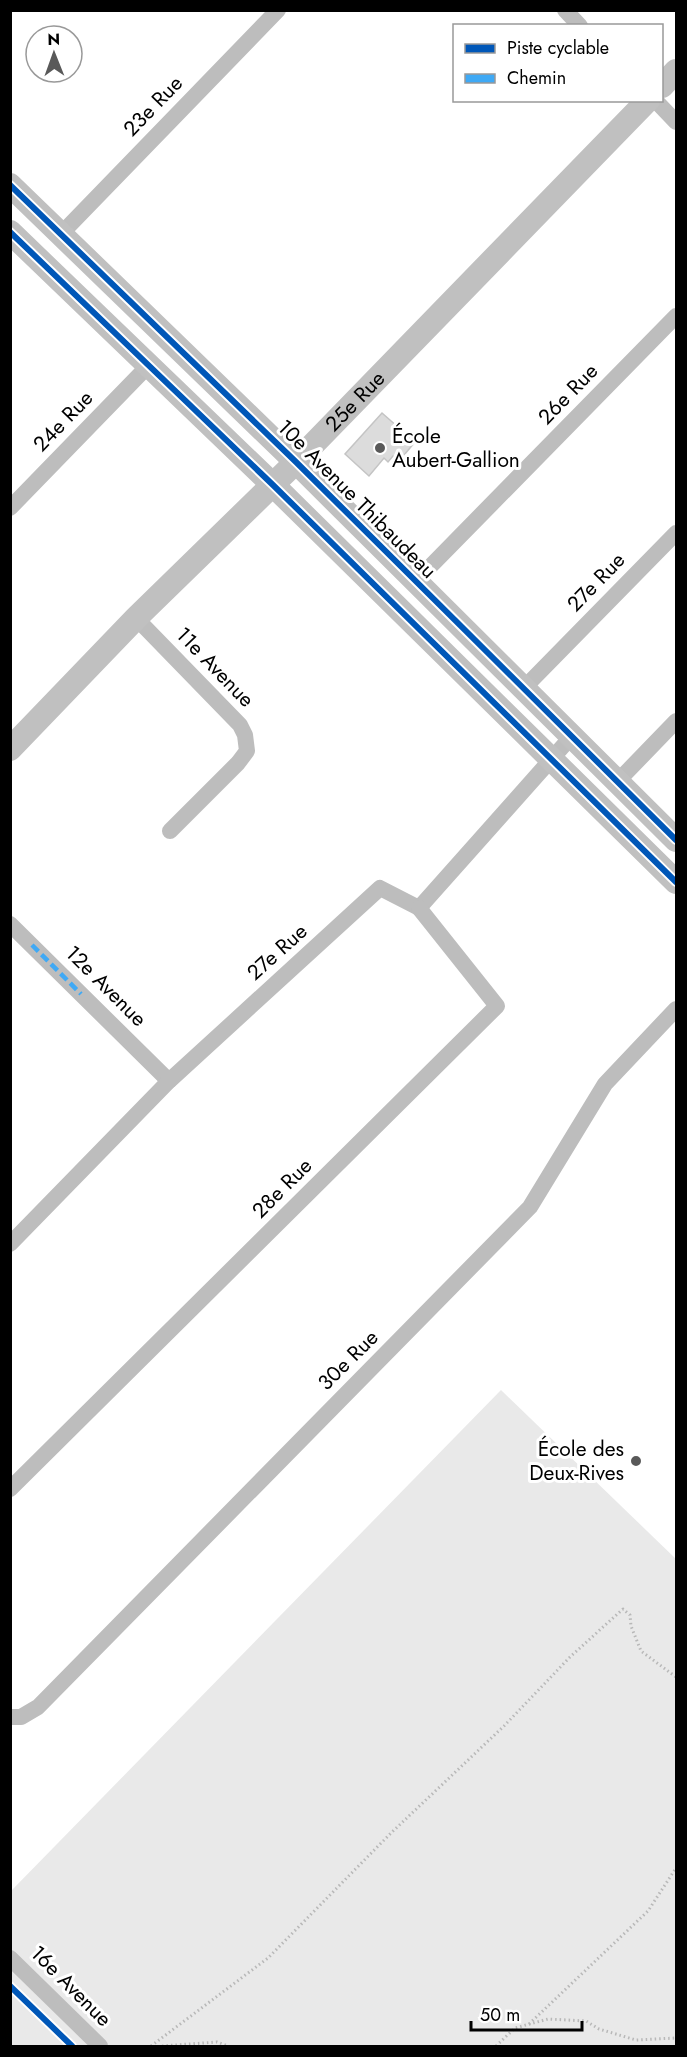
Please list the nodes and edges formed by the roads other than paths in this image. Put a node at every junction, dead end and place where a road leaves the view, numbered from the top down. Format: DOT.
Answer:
graph roads {
  1 [pos="278,10"];
  2 [pos="565,10"];
  3 [pos="578,24"];
  4 [pos="676,71"];
  5 [pos="663,85"];
  6 [pos="646,102"];
  7 [pos="657,102"];
  8 [pos="676,122"];
  9 [pos="10,185"];
  10 [pos="10,232"];
  11 [pos="61,234"];
  12 [pos="676,316"];
  13 [pos="149,365"];
  14 [pos="296,462"];
  15 [pos="273,485"];
  16 [pos="10,508"];
  17 [pos="676,533"];
  18 [pos="416,581"];
  19 [pos="136,618"];
  20 [pos="523,689"];
  21 [pos="676,721"];
  22 [pos="572,736"];
  23 [pos="10,748"];
  24 [pos="552,758"];
  25 [pos="618,781"];
  26 [pos="170,831"];
  27 [pos="676,840"];
  28 [pos="676,882"];
  29 [pos="419,908"];
  30 [pos="10,924"];
  31 [pos="676,1009"];
  32 [pos="169,1081"];
  33 [pos="10,1244"];
  34 [pos="10,1489"];
  35 [pos="16,1717"];
  36 [pos="10,1958"];
  37 [pos="100,2046"];
  1 -- 11 [label="street, 23e Rue"];
  2 -- 3 [label="street"];
  4 -- 5 [label="street"];
  6 -- 14 [label="street, 25e Rue"];
  7 -- 8 [label="street"];
  9 -- 11 [label="street, 10e Avenue Thibaudeau"];
  10 -- 13 [label="street"];
  11 -- 14 [label="street, 10e Avenue Thibaudeau"];
  12 -- 18 [label="street, 26e Rue"];
  13 -- 15 [label="street"];
  13 -- 16 [label="street, 24e Rue"];
  14 -- 15 [label="street, 25e Rue"];
  14 -- 18 [label="street, 10e Avenue Thibaudeau"];
  15 -- 19 [label="street, 25e Rue"];
  15 -- 24 [label="street"];
  17 -- 20 [label="street, 27e Rue"];
  18 -- 20 [label="street, 10e Avenue Thibaudeau"];
  19 -- 23 [label="street, 25e Rue"];
  19 -- 26 [label="street, 11e Avenue"];
  20 -- 22 [label="street, 10e Avenue Thibaudeau"];
  21 -- 25 [label="street"];
  22 -- 24 [label="street"];
  22 -- 25 [label="street, 10e Avenue Thibaudeau"];
  24 -- 28 [label="street"];
  24 -- 29 [label="street"];
  25 -- 27 [label="street, 10e Avenue Thibaudeau"];
  29 -- 32 [label="street, 27e Rue"];
  29 -- 34 [label="street, 28e Rue"];
  30 -- 32 [label="street, 12e Avenue"];
  31 -- 35 [label="street, 30e Rue"];
  32 -- 33 [label="street, 27e Rue"];
  36 -- 37 [label="street, 16e Avenue"];
}
